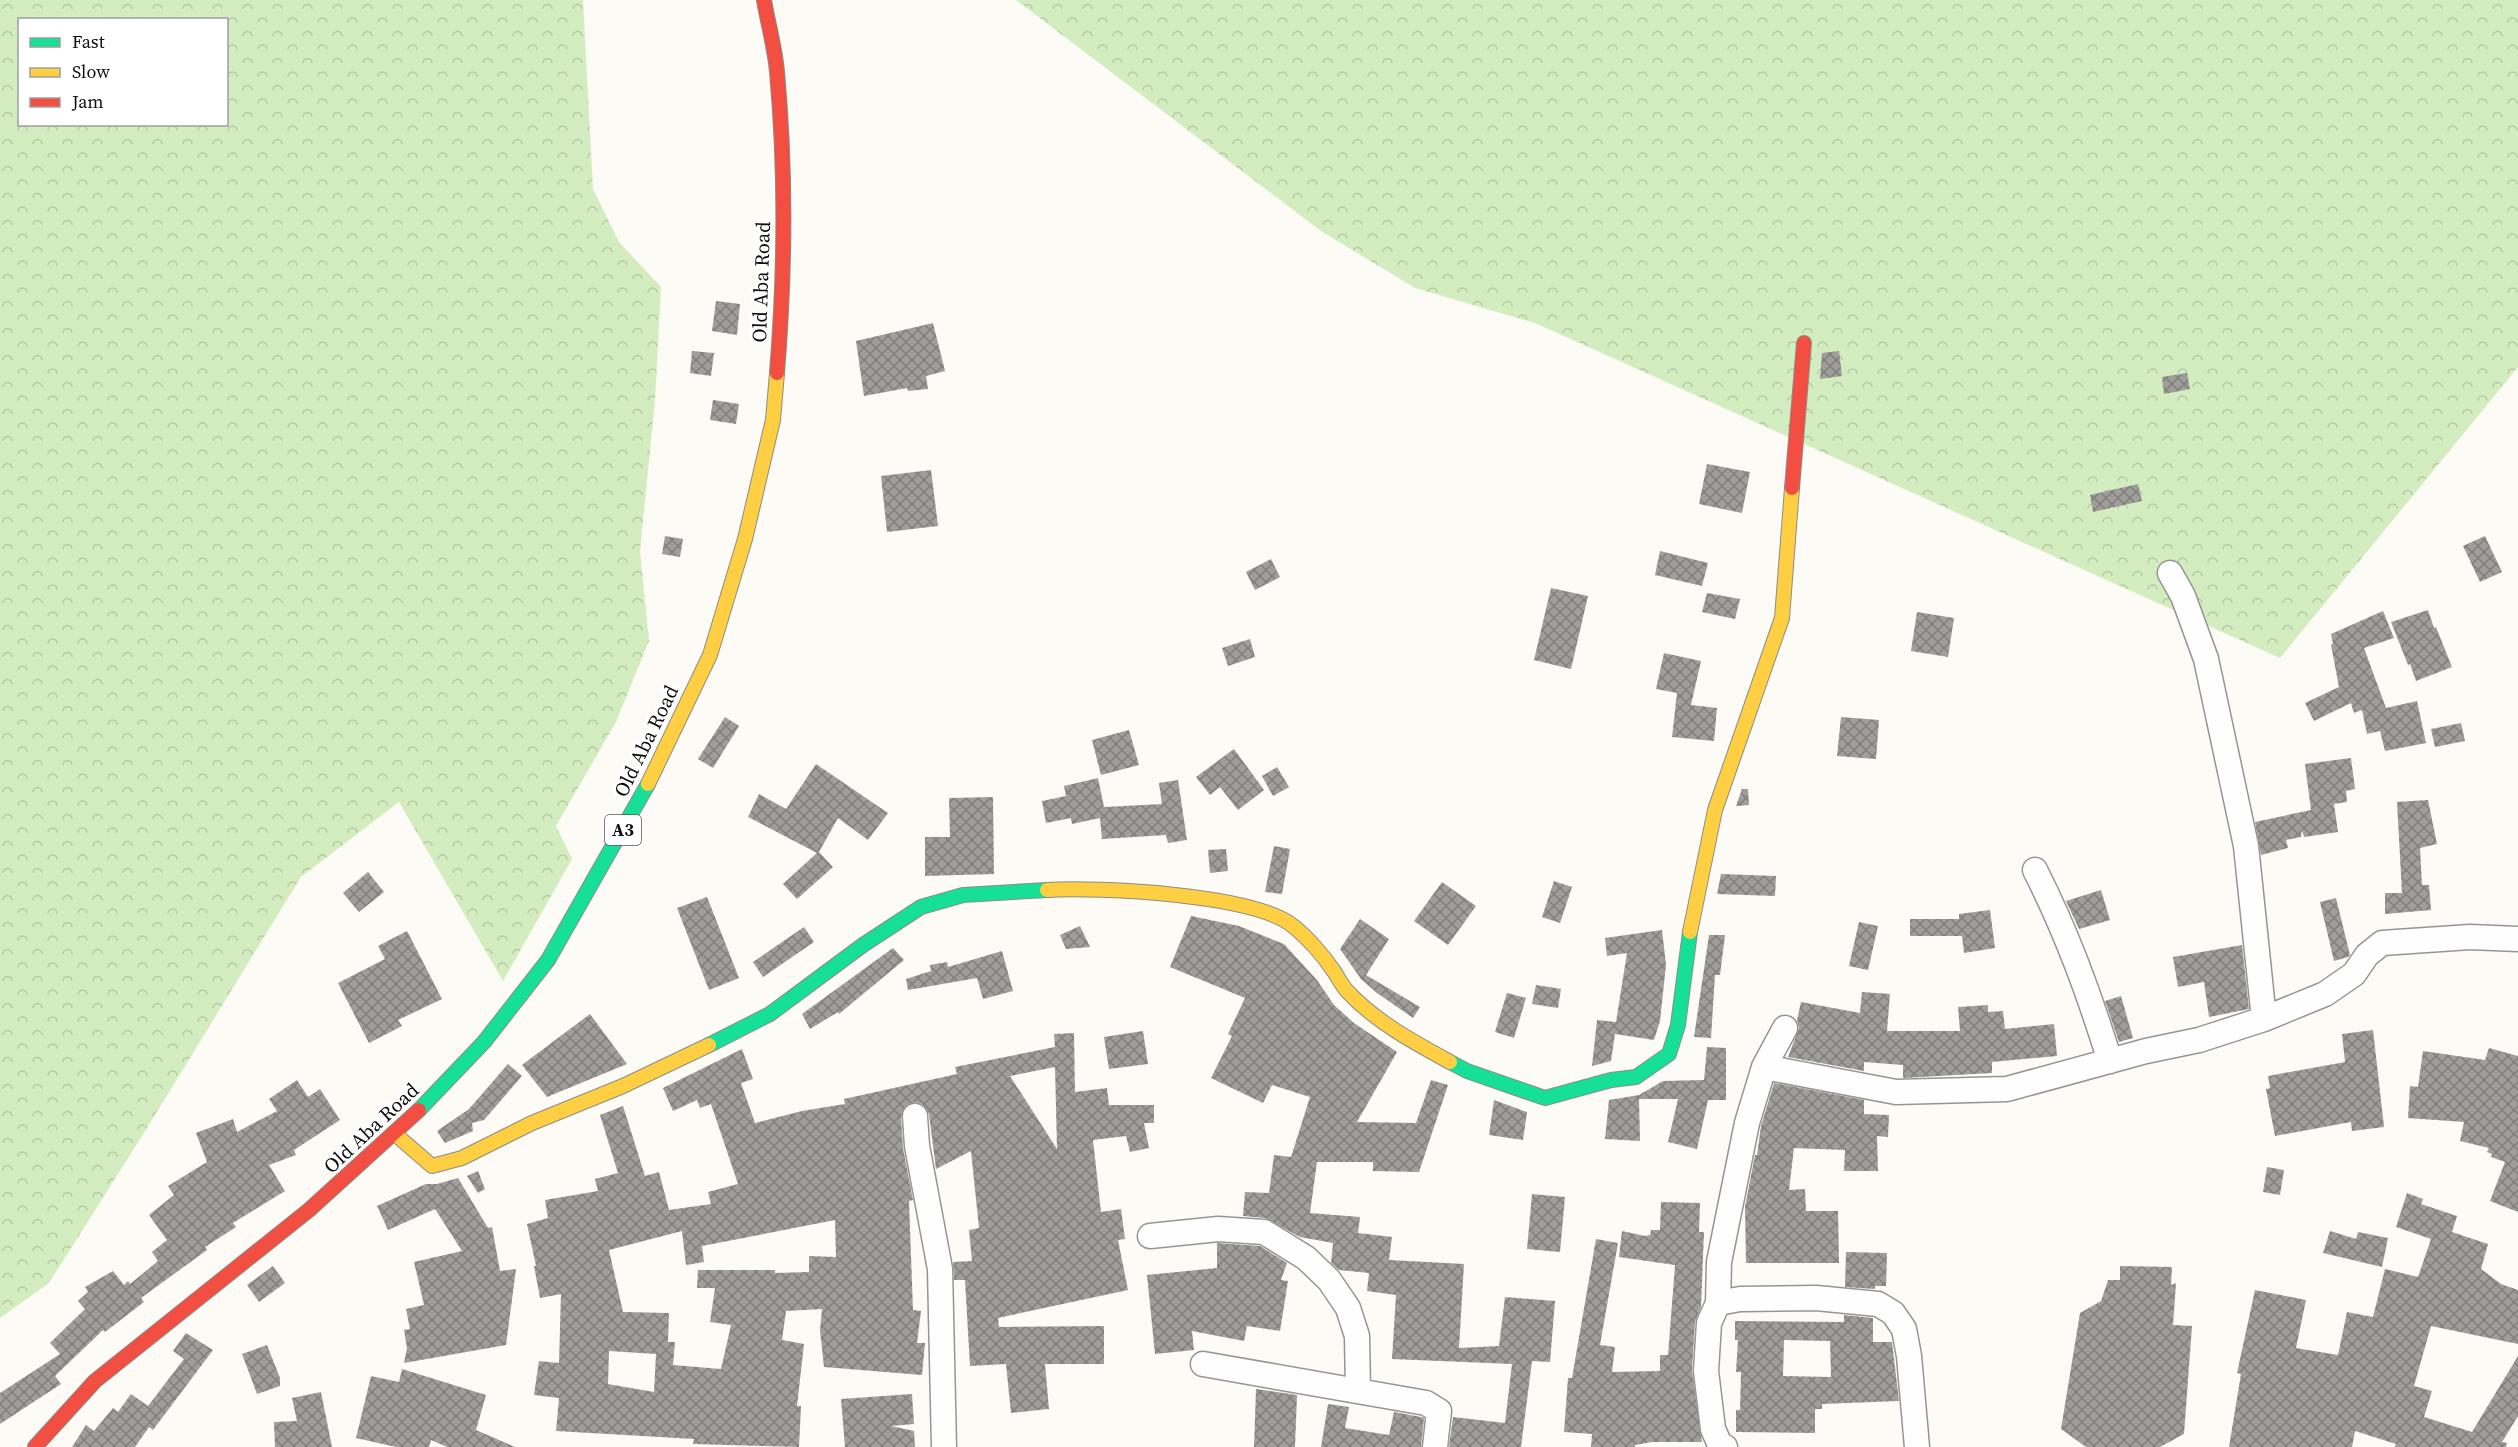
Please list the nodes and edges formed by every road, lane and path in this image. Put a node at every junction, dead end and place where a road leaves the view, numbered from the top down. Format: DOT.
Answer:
graph roads {
  1 [pos="764,0"];
  2 [pos="1804,343"];
  3 [pos="2170,573"];
  4 [pos="2035,870"];
  5 [pos="2518,939"];
  6 [pos="2264,1019"];
  7 [pos="1785,1028"];
  8 [pos="2110,1061"];
  9 [pos="1764,1067"];
  10 [pos="915,1116"];
  11 [pos="395,1134"];
  12 [pos="1150,1236"];
  13 [pos="1718,1303"];
  14 [pos="1203,1364"];
  15 [pos="1358,1390"];
  16 [pos="34,1447"];
  17 [pos="944,1447"];
  18 [pos="1435,1447"];
  19 [pos="1725,1447"];
  20 [pos="1917,1447"];
  1 -- 11 [label="street, Old Aba Road / A3"];
  2 -- 11 [label="street"];
  3 -- 6 [label="street"];
  4 -- 8 [label="street"];
  5 -- 6 [label="street"];
  6 -- 8 [label="street"];
  7 -- 9 [label="street"];
  8 -- 9 [label="street"];
  9 -- 13 [label="street"];
  10 -- 17 [label="street"];
  11 -- 16 [label="street, Old Aba Road / A3"];
  12 -- 15 [label="street"];
  13 -- 19 [label="street"];
  13 -- 20 [label="street"];
  14 -- 15 [label="street"];
  15 -- 18 [label="street"];
}
